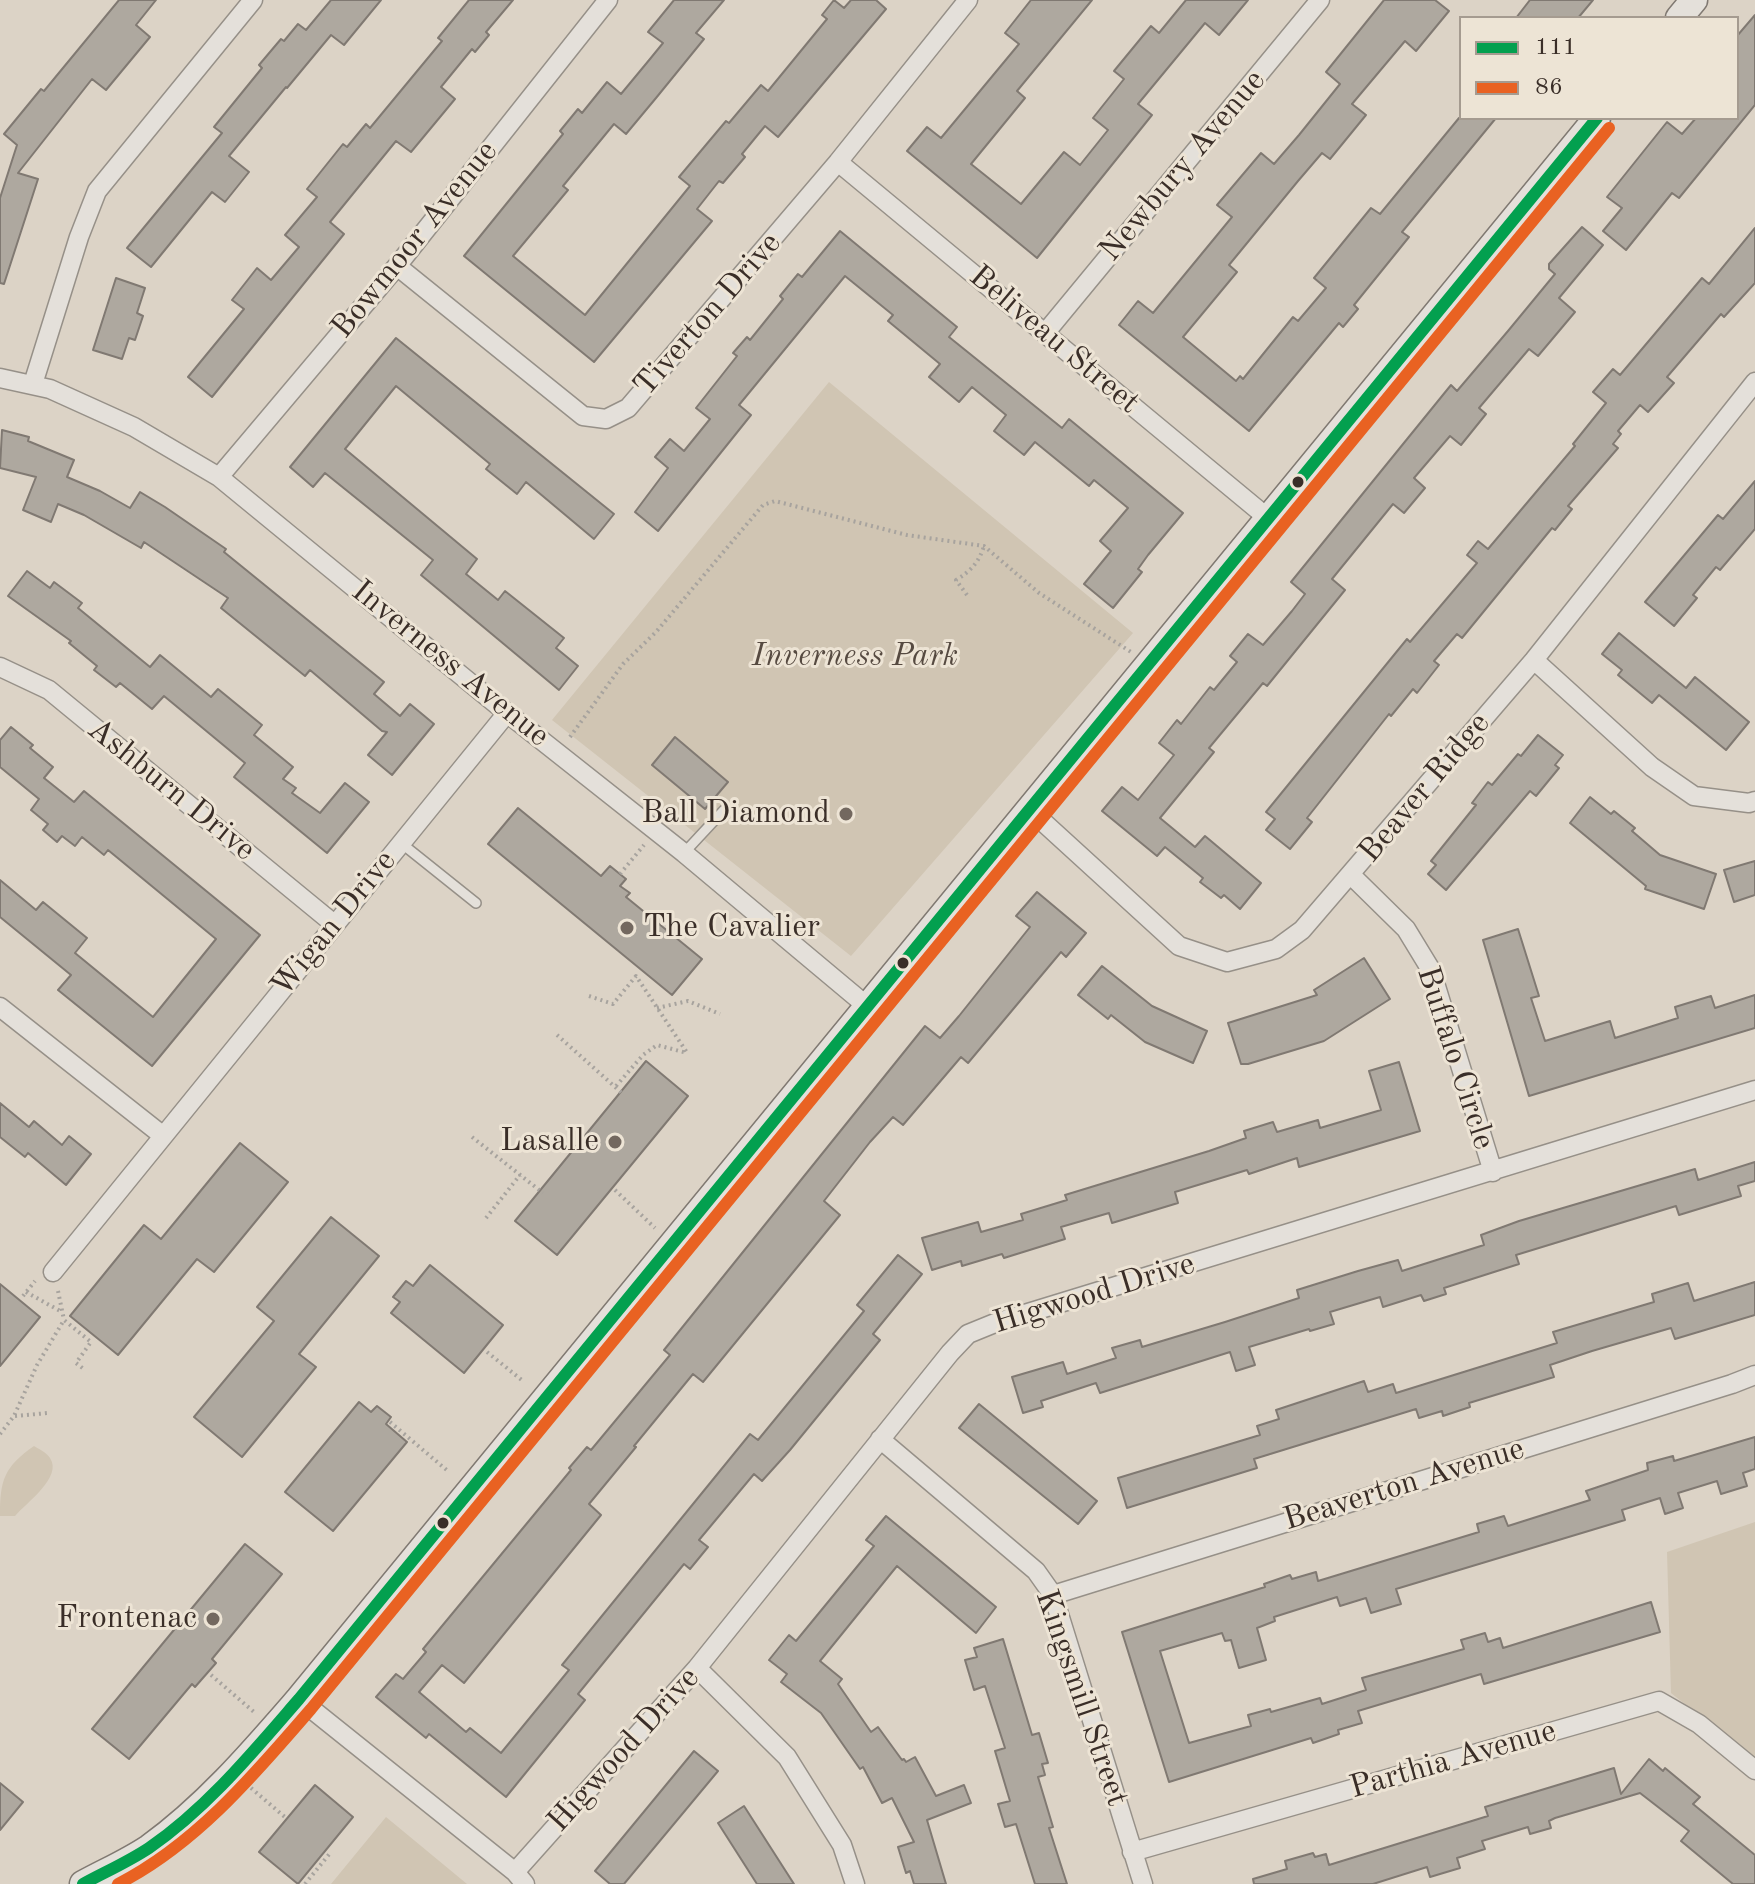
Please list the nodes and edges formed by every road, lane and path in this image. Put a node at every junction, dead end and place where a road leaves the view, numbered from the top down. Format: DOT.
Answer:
graph roads {
  1 [pos="253,0"];
  2 [pos="608,0"];
  3 [pos="968,0"];
  4 [pos="1320,0"];
  5 [pos="1694,0"];
  6 [pos="1681,16"];
  7 [pos="1595,120"];
  8 [pos="838,162"];
  9 [pos="397,266"];
  10 [pos="1046,332"];
  11 [pos="0,378"];
  12 [pos="1755,382"];
  13 [pos="33,384"];
  14 [pos="219,477"];
  15 [pos="1269,519"];
  16 [pos="984,546"];
  17 [pos="967,595"];
  18 [pos="1534,660"];
  19 [pos="1148,666"];
  20 [pos="0,667"];
  21 [pos="507,713"];
  22 [pos="559,752"];
  23 [pos="1755,801"];
  24 [pos="724,810"];
  25 [pos="1030,810"];
  26 [pos="656,830"];
  27 [pos="401,843"];
  28 [pos="684,853"];
  29 [pos="620,874"];
  30 [pos="1351,875"];
  31 [pos="476,903"];
  32 [pos="334,924"];
  33 [pos="589,996"];
  34 [pos="0,1007"];
  35 [pos="868,1007"];
  36 [pos="657,1008"];
  37 [pos="720,1014"];
  38 [pos="557,1035"];
  39 [pos="616,1086"];
  40 [pos="1755,1090"];
  41 [pos="624,1095"];
  42 [pos="162,1135"];
  43 [pos="472,1137"];
  44 [pos="1493,1172"];
  45 [pos="520,1175"];
  46 [pos="615,1190"];
  47 [pos="543,1193"];
  48 [pos="486,1218"];
  49 [pos="672,1243"];
  50 [pos="53,1272"];
  51 [pos="26,1292"];
  52 [pos="62,1312"];
  53 [pos="64,1320"];
  54 [pos="487,1352"];
  55 [pos="85,1370"];
  56 [pos="1755,1375"];
  57 [pos="523,1381"];
  58 [pos="48,1413"];
  59 [pos="14,1416"];
  60 [pos="390,1422"];
  61 [pos="0,1434"];
  62 [pos="880,1439"];
  63 [pos="449,1472"];
  64 [pos="1053,1595"];
  65 [pos="697,1668"];
  66 [pos="211,1675"];
  67 [pos="299,1699"];
  68 [pos="254,1712"];
  69 [pos="1755,1770"];
  70 [pos="248,1786"];
  71 [pos="286,1818"];
  72 [pos="331,1852"];
  73 [pos="1132,1852"];
  74 [pos="520,1878"];
  75 [pos="83,1884"];
  76 [pos="305,1884"];
  77 [pos="855,1884"];
  78 [pos="1143,1884"];
  1 -- 13 [label="street"];
  2 -- 9 [label="street, Bowmoor Avenue"];
  3 -- 8 [label="street, Tiverton Drive"];
  4 -- 10 [label="street, Newbury Avenue"];
  5 -- 6 [label="main road"];
  7 -- 15 [label="main road"];
  8 -- 9 [label="street, Tiverton Drive"];
  8 -- 10 [label="street, Beliveau Street"];
  9 -- 14 [label="street, Bowmoor Avenue"];
  10 -- 15 [label="street, Beliveau Street"];
  11 -- 13 [label="street, Inverness Avenue"];
  12 -- 18 [label="street, Beaver Ridge"];
  13 -- 14 [label="street, Inverness Avenue"];
  14 -- 21 [label="street, Inverness Avenue"];
  15 -- 19 [label="main road"];
  16 -- 17 [label="path"];
  16 -- 19 [label="path"];
  16 -- 22 [label="path"];
  18 -- 23 [label="street"];
  18 -- 30 [label="street, Beaver Ridge"];
  19 -- 25 [label="main road"];
  20 -- 32 [label="street, Ashburn Drive"];
  21 -- 22 [label="street, Inverness Avenue"];
  21 -- 27 [label="street, Wigan Drive"];
  22 -- 26 [label="street, Inverness Avenue"];
  24 -- 28 [label="lane"];
  25 -- 30 [label="street, Beaver Ridge"];
  25 -- 35 [label="main road"];
  26 -- 28 [label="street, Inverness Avenue"];
  26 -- 29 [label="path"];
  27 -- 31 [label="lane"];
  27 -- 32 [label="street, Wigan Drive"];
  28 -- 35 [label="street, Inverness Avenue"];
  30 -- 44 [label="street, Buffalo Circle"];
  32 -- 42 [label="street, Wigan Drive"];
  33 -- 36 [label="path"];
  34 -- 42 [label="street"];
  35 -- 49 [label="main road"];
  36 -- 37 [label="path"];
  36 -- 39 [label="path"];
  38 -- 39 [label="path"];
  39 -- 41 [label="path"];
  40 -- 44 [label="street, Higwood Drive"];
  42 -- 50 [label="street, Wigan Drive"];
  43 -- 45 [label="path"];
  44 -- 62 [label="street, Higwood Drive"];
  45 -- 47 [label="path"];
  45 -- 48 [label="path"];
  46 -- 49 [label="path"];
  49 -- 67 [label="main road"];
  50 -- 52 [label="path"];
  51 -- 52 [label="path"];
  52 -- 53 [label="path"];
  53 -- 55 [label="path"];
  53 -- 59 [label="path"];
  54 -- 57 [label="path"];
  56 -- 64 [label="street, Beaverton Avenue"];
  58 -- 59 [label="path"];
  59 -- 61 [label="path"];
  60 -- 63 [label="path"];
  62 -- 64 [label="street, Kingsmill Street"];
  62 -- 65 [label="street, Higwood Drive"];
  64 -- 73 [label="street, Kingsmill Street"];
  65 -- 74 [label="street, Higwood Drive"];
  65 -- 77 [label="street"];
  66 -- 68 [label="path"];
  67 -- 74 [label="street"];
  67 -- 75 [label="main road"];
  69 -- 73 [label="street, Parthia Avenue"];
  70 -- 71 [label="path"];
  72 -- 76 [label="path"];
  73 -- 78 [label="street, Kingsmill Street"];
}
